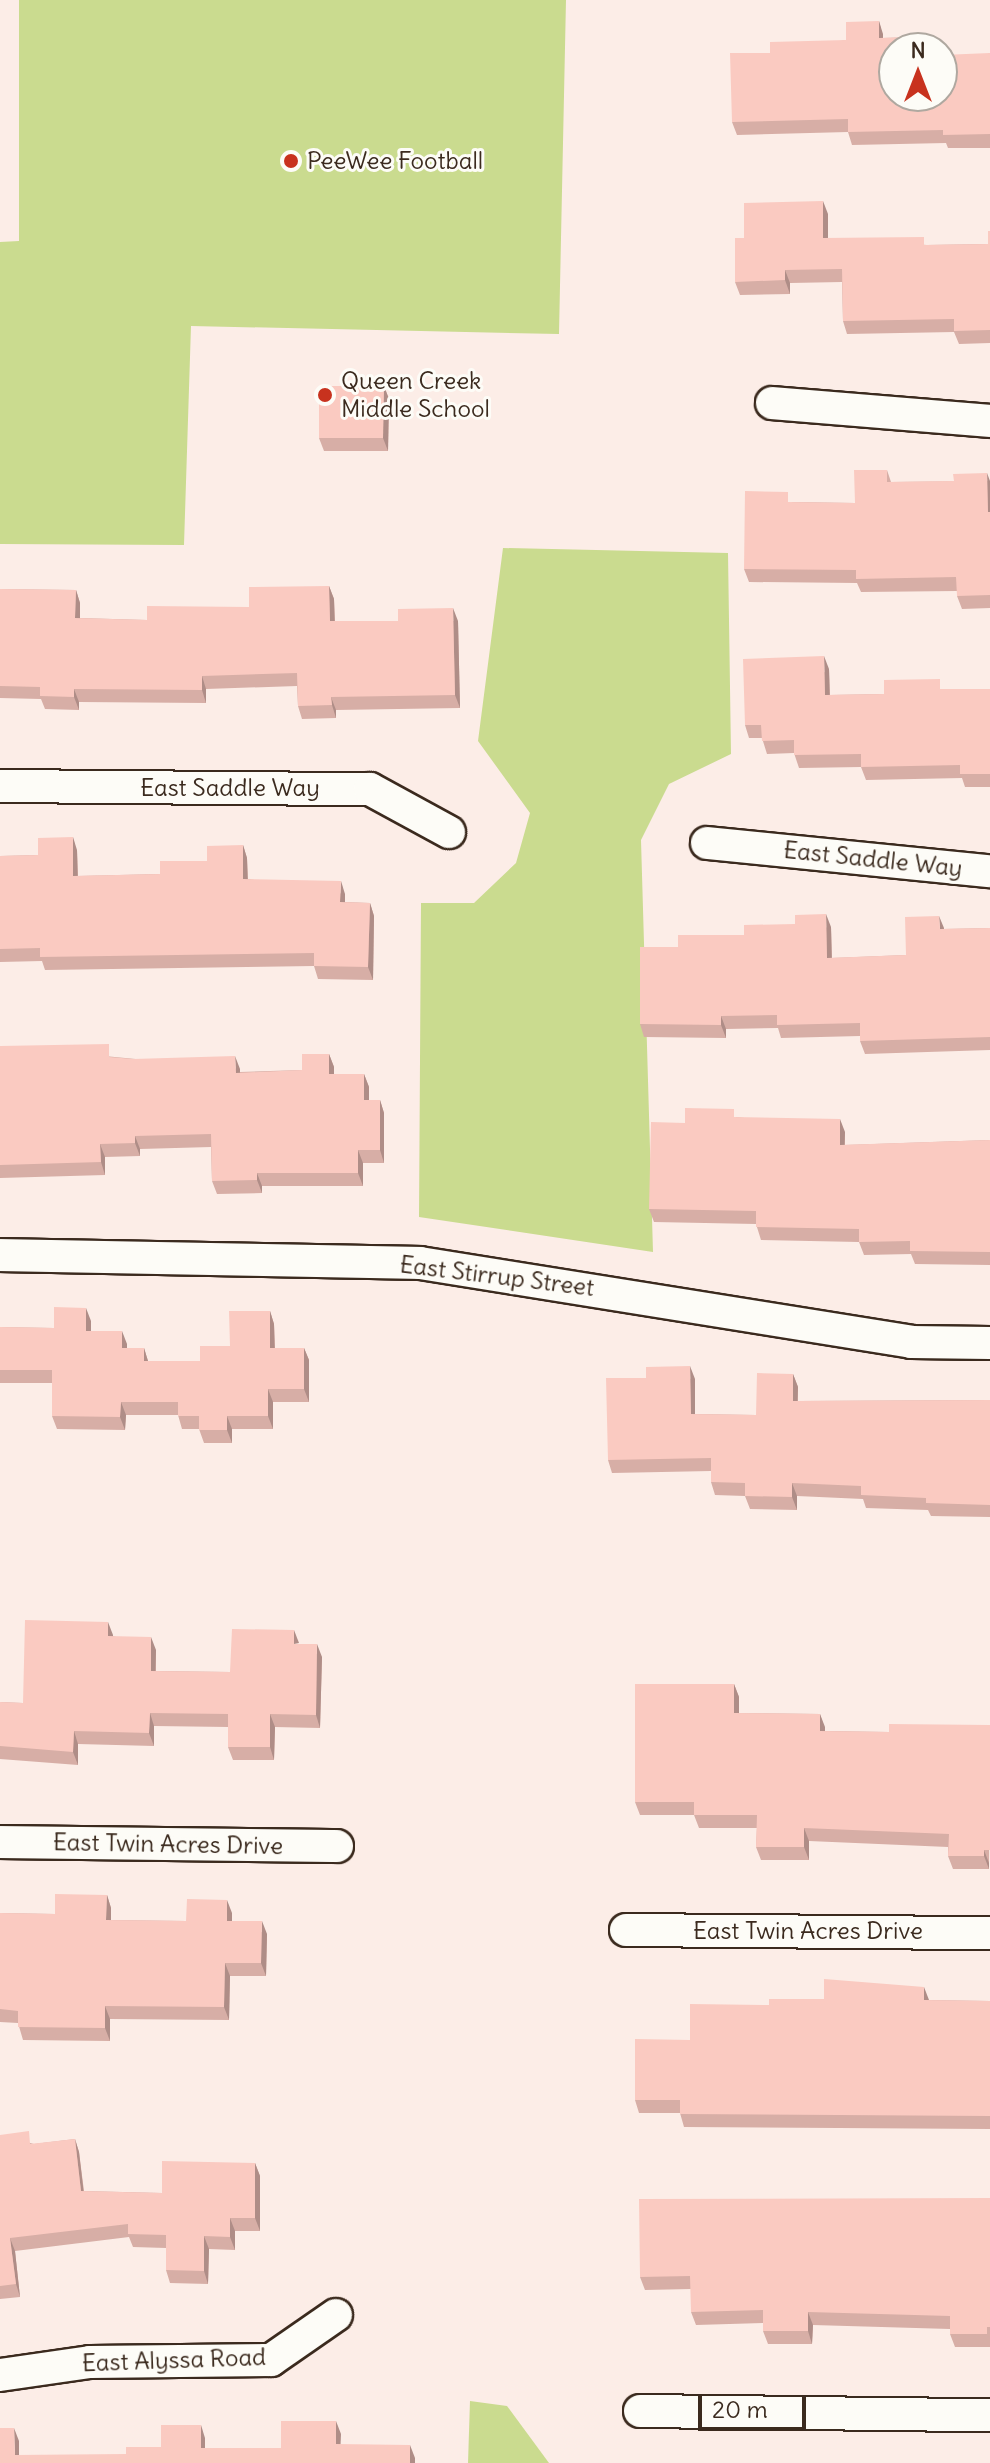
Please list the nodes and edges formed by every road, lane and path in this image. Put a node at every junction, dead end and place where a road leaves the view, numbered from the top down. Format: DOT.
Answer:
graph roads {
  1 [pos="772,403"];
  2 [pos="990,421"];
  3 [pos="0,786"];
  4 [pos="449,832"];
  5 [pos="707,843"];
  6 [pos="990,871"];
  7 [pos="0,1255"];
  8 [pos="990,1343"];
  9 [pos="0,1842"];
  10 [pos="337,1846"];
  11 [pos="626,1930"];
  12 [pos="990,1933"];
  13 [pos="336,2315"];
  14 [pos="0,2375"];
  15 [pos="640,2411"];
  16 [pos="990,2415"];
  1 -- 2 [label="street"];
  3 -- 4 [label="street, East Saddle Way"];
  5 -- 6 [label="street, East Saddle Way"];
  7 -- 8 [label="street, East Stirrup Street"];
  9 -- 10 [label="street, East Twin Acres Drive"];
  11 -- 12 [label="street, East Twin Acres Drive"];
  13 -- 14 [label="street, East Alyssa Road"];
  15 -- 16 [label="street"];
}
